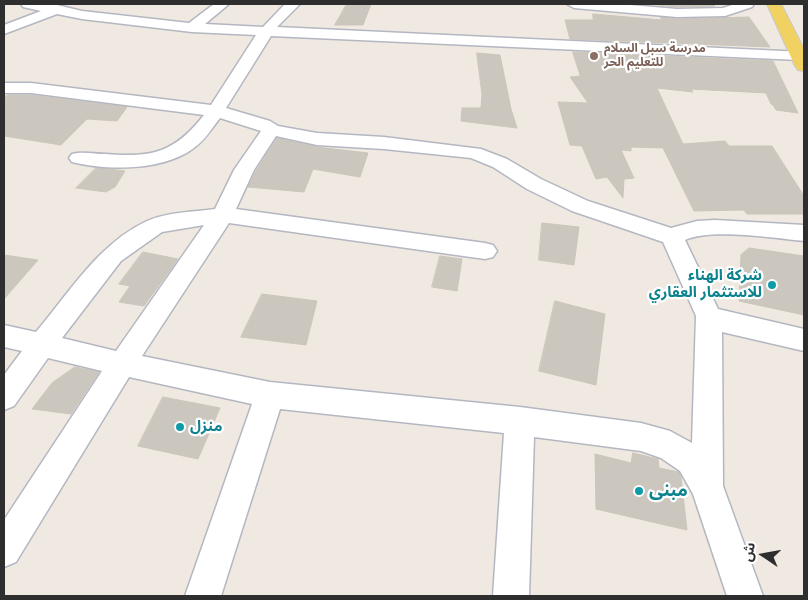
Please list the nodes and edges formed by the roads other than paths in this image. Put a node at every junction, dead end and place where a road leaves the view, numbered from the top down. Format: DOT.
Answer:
graph roads {
  1 [pos="28,4"];
  2 [pos="72,4"];
  3 [pos="222,4"];
  4 [pos="293,4"];
  5 [pos="574,4"];
  6 [pos="747,4"];
  7 [pos="774,4"];
  8 [pos="637,6"];
  9 [pos="55,10"];
  10 [pos="192,28"];
  11 [pos="4,30"];
  12 [pos="267,31"];
  13 [pos="802,60"];
  14 [pos="4,88"];
  15 [pos="216,111"];
  16 [pos="272,130"];
  17 [pos="79,158"];
  18 [pos="223,215"];
  19 [pos="804,233"];
  20 [pos="672,237"];
  21 [pos="485,251"];
  22 [pos="709,316"];
  23 [pos="4,336"];
  24 [pos="804,340"];
  25 [pos="42,345"];
  26 [pos="122,364"];
  27 [pos="270,394"];
  28 [pos="4,397"];
  29 [pos="520,421"];
  30 [pos="707,486"];
  31 [pos="4,550"];
  32 [pos="203,596"];
  33 [pos="511,596"];
  34 [pos="745,596"];
  1 -- 9 [label="street"];
  2 -- 9 [label="street"];
  3 -- 10 [label="street"];
  4 -- 12 [label="street"];
  5 -- 8 [label="street"];
  6 -- 8 [label="street"];
  7 -- 13 [label="main road"];
  9 -- 10 [label="street"];
  9 -- 11 [label="street"];
  10 -- 12 [label="street"];
  12 -- 13 [label="street"];
  12 -- 15 [label="street"];
  14 -- 15 [label="street"];
  15 -- 16 [label="street"];
  15 -- 17 [label="street"];
  16 -- 18 [label="street"];
  16 -- 20 [label="street"];
  18 -- 21 [label="street"];
  18 -- 25 [label="street"];
  18 -- 26 [label="street"];
  19 -- 20 [label="street"];
  20 -- 22 [label="street"];
  22 -- 24 [label="street"];
  22 -- 30 [label="street"];
  23 -- 25 [label="street"];
  25 -- 26 [label="street"];
  25 -- 28 [label="street"];
  26 -- 27 [label="street"];
  26 -- 31 [label="street"];
  27 -- 29 [label="street"];
  27 -- 32 [label="street"];
  29 -- 30 [label="street"];
  29 -- 33 [label="street"];
  30 -- 34 [label="street"];
}
